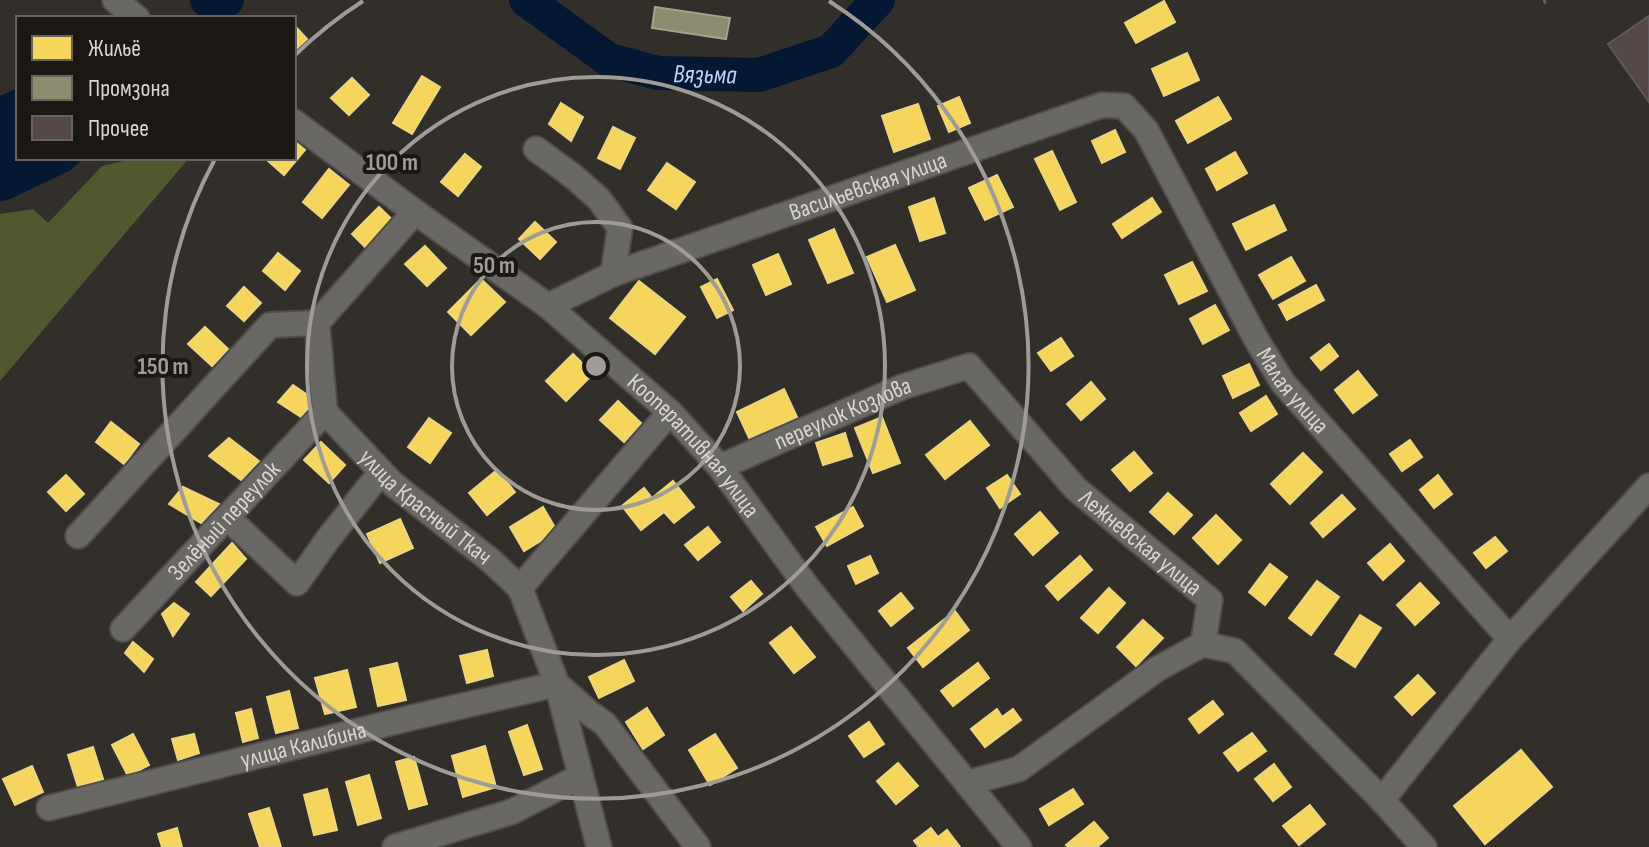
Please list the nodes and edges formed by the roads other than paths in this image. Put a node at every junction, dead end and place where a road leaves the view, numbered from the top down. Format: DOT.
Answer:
graph roads {
  1 [pos="115,0"];
  2 [pos="135,16"];
  3 [pos="1124,106"];
  4 [pos="296,123"];
  5 [pos="536,149"];
  6 [pos="415,212"];
  7 [pos="613,274"];
  8 [pos="548,306"];
  9 [pos="317,323"];
  10 [pos="969,366"];
  11 [pos="325,412"];
  12 [pos="670,412"];
  13 [pos="720,467"];
  14 [pos="381,472"];
  15 [pos="1649,486"];
  16 [pos="228,518"];
  17 [pos="78,536"];
  18 [pos="520,588"];
  19 [pos="123,629"];
  20 [pos="1510,639"];
  21 [pos="1203,644"];
  22 [pos="557,684"];
  23 [pos="581,776"];
  24 [pos="967,783"];
  25 [pos="1382,800"];
  26 [pos="49,808"];
  27 [pos="1003,827"];
  28 [pos="395,847"];
  29 [pos="599,847"];
  30 [pos="698,847"];
  31 [pos="987,847"];
  32 [pos="1019,847"];
  33 [pos="1424,847"];
  1 -- 2 [label="street"];
  3 -- 7 [label="street, Васильевская улица"];
  3 -- 20 [label="street, Малая улица"];
  4 -- 6 [label="street, Кооперативная улица"];
  5 -- 7 [label="street"];
  6 -- 8 [label="street, Кооперативная улица"];
  6 -- 9 [label="street"];
  7 -- 8 [label="street, Васильевская улица"];
  8 -- 12 [label="street, Кооперативная улица"];
  9 -- 11 [label="street"];
  9 -- 17 [label="street"];
  10 -- 13 [label="street, переулок Козлова"];
  10 -- 21 [label="street, Лежневская улица"];
  11 -- 14 [label="street, улица Красный Ткач"];
  11 -- 16 [label="street, Зелёный переулок"];
  12 -- 13 [label="street, Кооперативная улица"];
  12 -- 18 [label="street"];
  13 -- 24 [label="street, Кооперативная улица"];
  14 -- 16 [label="street"];
  14 -- 18 [label="street, улица Красный Ткач"];
  15 -- 20 [label="street"];
  16 -- 19 [label="street, Зелёный переулок"];
  18 -- 22 [label="street, улица Красный Ткач"];
  20 -- 25 [label="street"];
  21 -- 24 [label="street"];
  21 -- 25 [label="street"];
  22 -- 23 [label="street, улица Красный Ткач"];
  22 -- 26 [label="street, улица Калибина"];
  22 -- 30 [label="street, улица Красный Ткач"];
  23 -- 28 [label="street"];
  23 -- 29 [label="street, улица Красный Ткач"];
  24 -- 27 [label="street, Кооперативная улица"];
  25 -- 33 [label="street"];
  27 -- 31 [label="street"];
  27 -- 32 [label="street, Кооперативная улица"];
}
